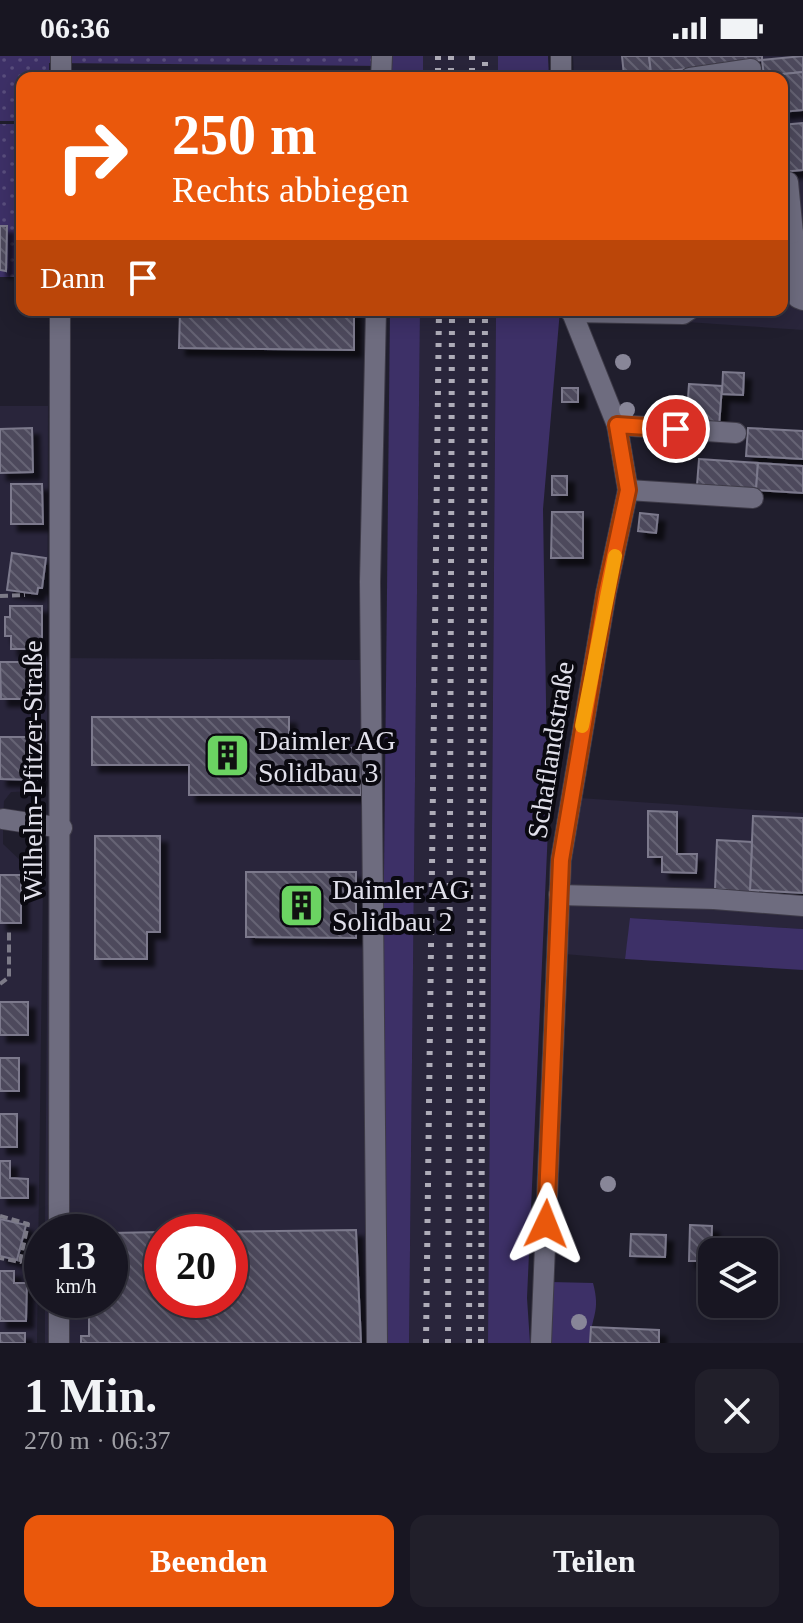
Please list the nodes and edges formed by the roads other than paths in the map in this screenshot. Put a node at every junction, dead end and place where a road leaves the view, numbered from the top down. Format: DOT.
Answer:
graph roads {
  1 [pos="751,69"];
  2 [pos="731,72"];
  3 [pos="791,181"];
  4 [pos="788,221"];
  5 [pos="788,240"];
  6 [pos="803,300"];
  7 [pos="60,316"];
  8 [pos="376,316"];
  9 [pos="572,316"];
  10 [pos="617,425"];
  11 [pos="736,433"];
  12 [pos="628,490"];
  13 [pos="753,498"];
  14 [pos="3,819"];
  15 [pos="62,828"];
  16 [pos="559,895"];
  17 [pos="803,906"];
  18 [pos="59,1214"];
  19 [pos="59,1318"];
  20 [pos="59,1343"];
  21 [pos="377,1343"];
  22 [pos="541,1343"];
  1 -- 2 [label="street"];
  3 -- 4 [label="street"];
  5 -- 6 [label="street"];
  7 -- 15 [label="street, Wilhelm-Pfitzer-Straße"];
  8 -- 21 [label="street"];
  9 -- 10 [label="street, Schaflandstraße"];
  10 -- 11 [label="street"];
  10 -- 12 [label="street, Schaflandstraße"];
  12 -- 13 [label="street"];
  12 -- 16 [label="street, Schaflandstraße"];
  14 -- 15 [label="street"];
  15 -- 18 [label="street, Wilhelm-Pfitzer-Straße"];
  16 -- 17 [label="street"];
  16 -- 22 [label="street, Schaflandstraße"];
  19 -- 20 [label="street"];
}
